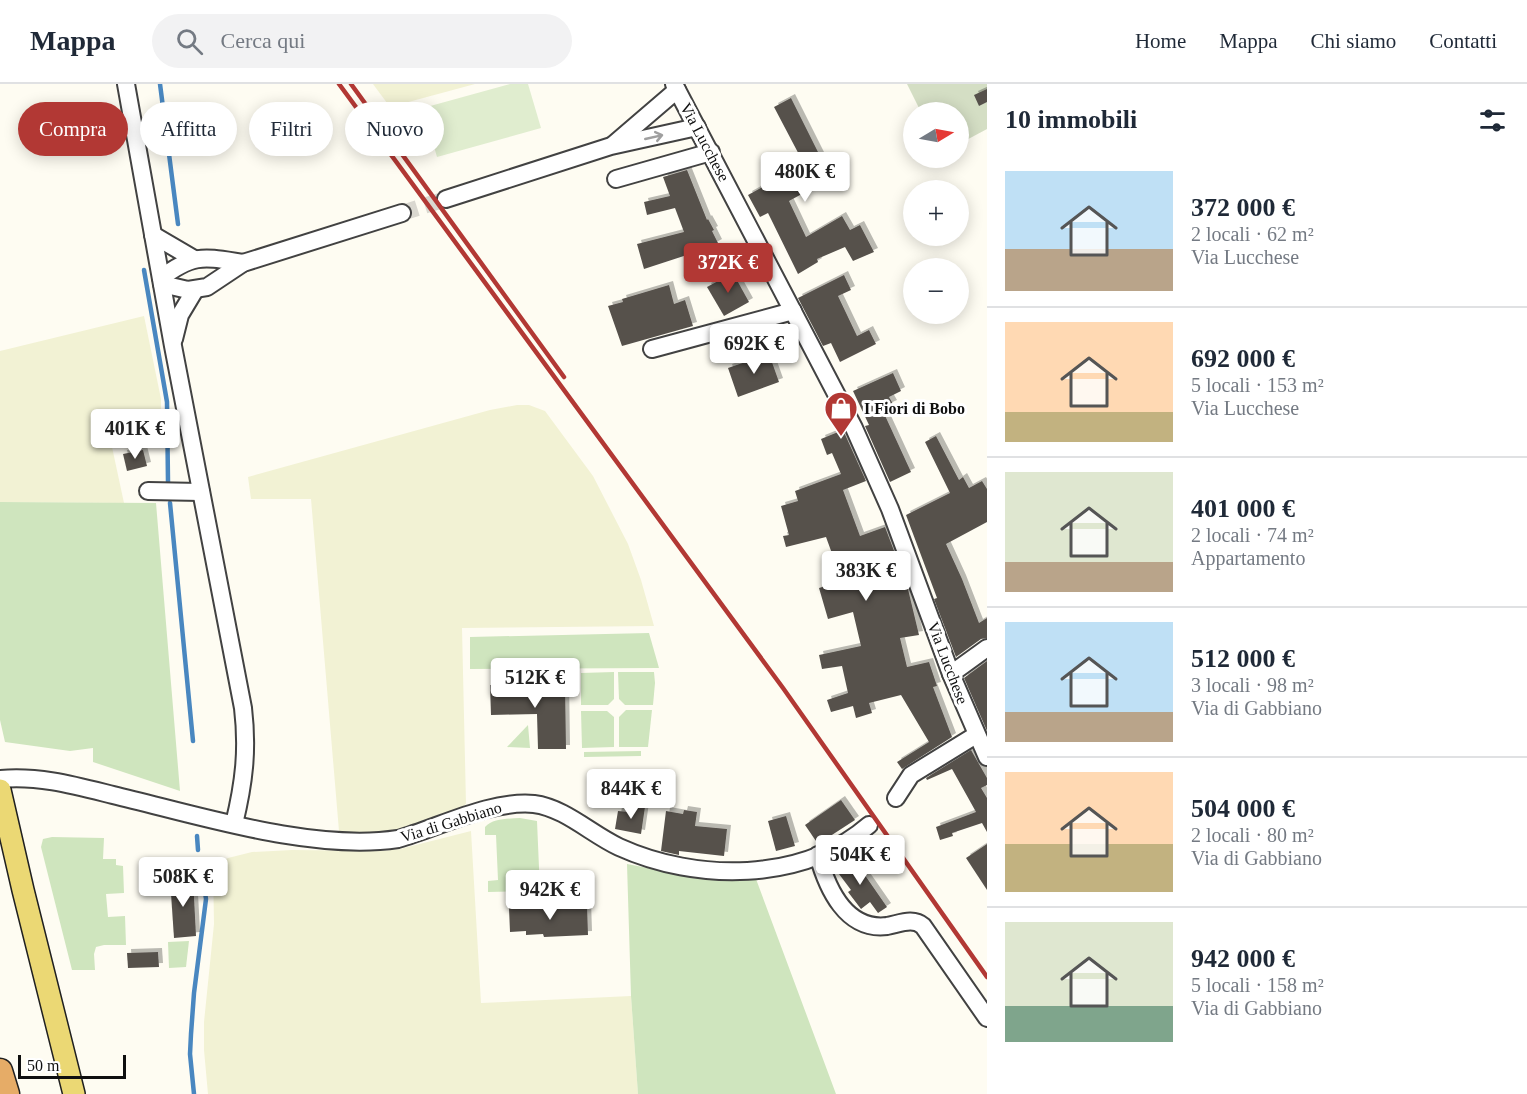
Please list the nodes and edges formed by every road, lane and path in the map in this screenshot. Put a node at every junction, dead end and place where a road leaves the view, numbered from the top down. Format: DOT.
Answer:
graph roads {
  1 [pos="126,84"];
  2 [pos="676,87"];
  3 [pos="697,127"];
  4 [pos="611,146"];
  5 [pos="711,152"];
  6 [pos="616,179"];
  7 [pos="446,199"];
  8 [pos="402,213"];
  9 [pos="153,236"];
  10 [pos="194,259"];
  11 [pos="243,263"];
  12 [pos="161,281"];
  13 [pos="195,290"];
  14 [pos="793,311"];
  15 [pos="173,346"];
  16 [pos="652,349"];
  17 [pos="148,491"];
  18 [pos="201,492"];
  19 [pos="987,648"];
  20 [pos="951,674"];
  21 [pos="976,735"];
  22 [pos="987,757"];
  23 [pos="0,779"];
  24 [pos="0,790"];
  25 [pos="896,798"];
  26 [pos="234,824"];
  27 [pos="869,825"];
  28 [pos="818,855"];
  29 [pos="987,1018"];
  30 [pos="0,1071"];
  31 [pos="7,1094"];
  32 [pos="74,1094"];
  1 -- 9 [label="street"];
  2 -- 3 [label="street, Via Lucchese"];
  2 -- 4 [label="street"];
  4 -- 3 [label="street, one-way"];
  3 -- 5 [label="street, Via Lucchese"];
  4 -- 7 [label="street"];
  5 -- 6 [label="street"];
  5 -- 14 [label="street, Via Lucchese"];
  8 -- 11 [label="street"];
  9 -- 10 [label="street"];
  9 -- 12 [label="street"];
  10 -- 11 [label="street"];
  10 -- 12 [label="street"];
  11 -- 13 [label="street"];
  12 -- 13 [label="street"];
  12 -- 15 [label="street"];
  13 -- 15 [label="street"];
  14 -- 16 [label="street"];
  14 -- 20 [label="street, Via Lucchese"];
  15 -- 18 [label="street"];
  17 -- 18 [label="street"];
  18 -- 26 [label="street"];
  19 -- 20 [label="street"];
  20 -- 21 [label="street, Via Lucchese"];
  21 -- 22 [label="street, Via Lucchese"];
  21 -- 25 [label="street"];
  23 -- 26 [label="street, Via di Gabbiano"];
  24 -- 32 [label="main road"];
  26 -- 28 [label="street, Via di Gabbiano"];
  27 -- 28 [label="street, Via di Gabbiano"];
  28 -- 29 [label="street"];
  30 -- 31 [label="highway"];
}
